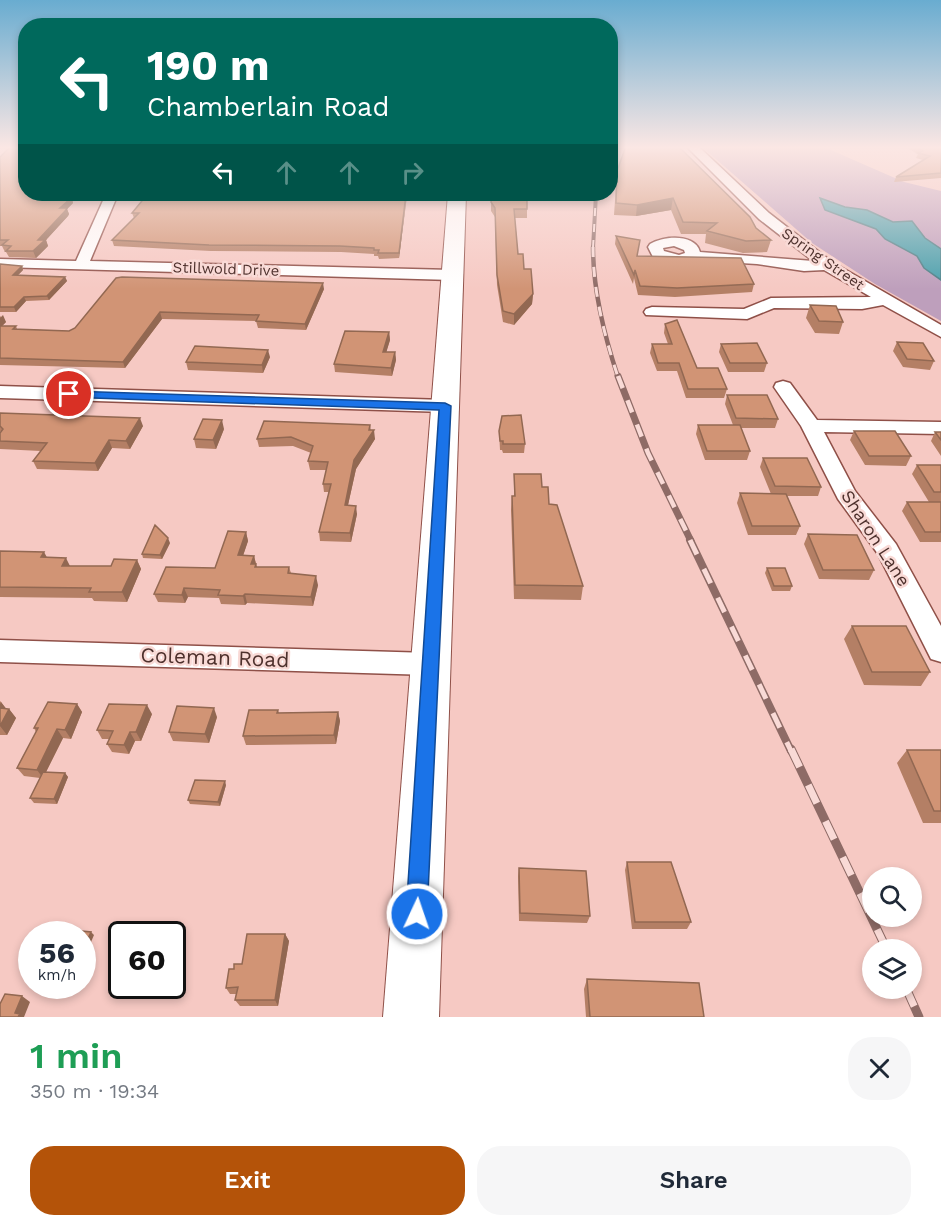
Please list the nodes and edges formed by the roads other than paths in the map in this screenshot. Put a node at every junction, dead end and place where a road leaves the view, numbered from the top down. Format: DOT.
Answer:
graph roads {
  1 [pos="740,193"];
  2 [pos="109,201"];
  3 [pos="457,201"];
  4 [pos="691,256"];
  5 [pos="0,263"];
  6 [pos="81,265"];
  7 [pos="827,265"];
  8 [pos="452,275"];
  9 [pos="883,300"];
  10 [pos="652,312"];
  11 [pos="941,332"];
  12 [pos="783,387"];
  13 [pos="0,392"];
  14 [pos="445,406"];
  15 [pos="811,426"];
  16 [pos="941,428"];
  17 [pos="0,651"];
  18 [pos="941,651"];
  19 [pos="430,664"];
  20 [pos="411,1017"];
  1 -- 7 [label="street, Spring Street"];
  2 -- 6 [label="street"];
  3 -- 8 [label="main road"];
  4 -- 7 [label="street"];
  5 -- 6 [label="street, Stillwold Drive"];
  6 -- 8 [label="street, Stillwold Drive"];
  7 -- 9 [label="street, Spring Street"];
  8 -- 14 [label="main road"];
  9 -- 10 [label="street"];
  9 -- 11 [label="street, Spring Street"];
  12 -- 15 [label="street, Sharon Lane"];
  13 -- 14 [label="street"];
  14 -- 19 [label="main road"];
  15 -- 16 [label="street"];
  15 -- 18 [label="street, Sharon Lane"];
  17 -- 19 [label="street, Coleman Road"];
  19 -- 20 [label="main road"];
}
